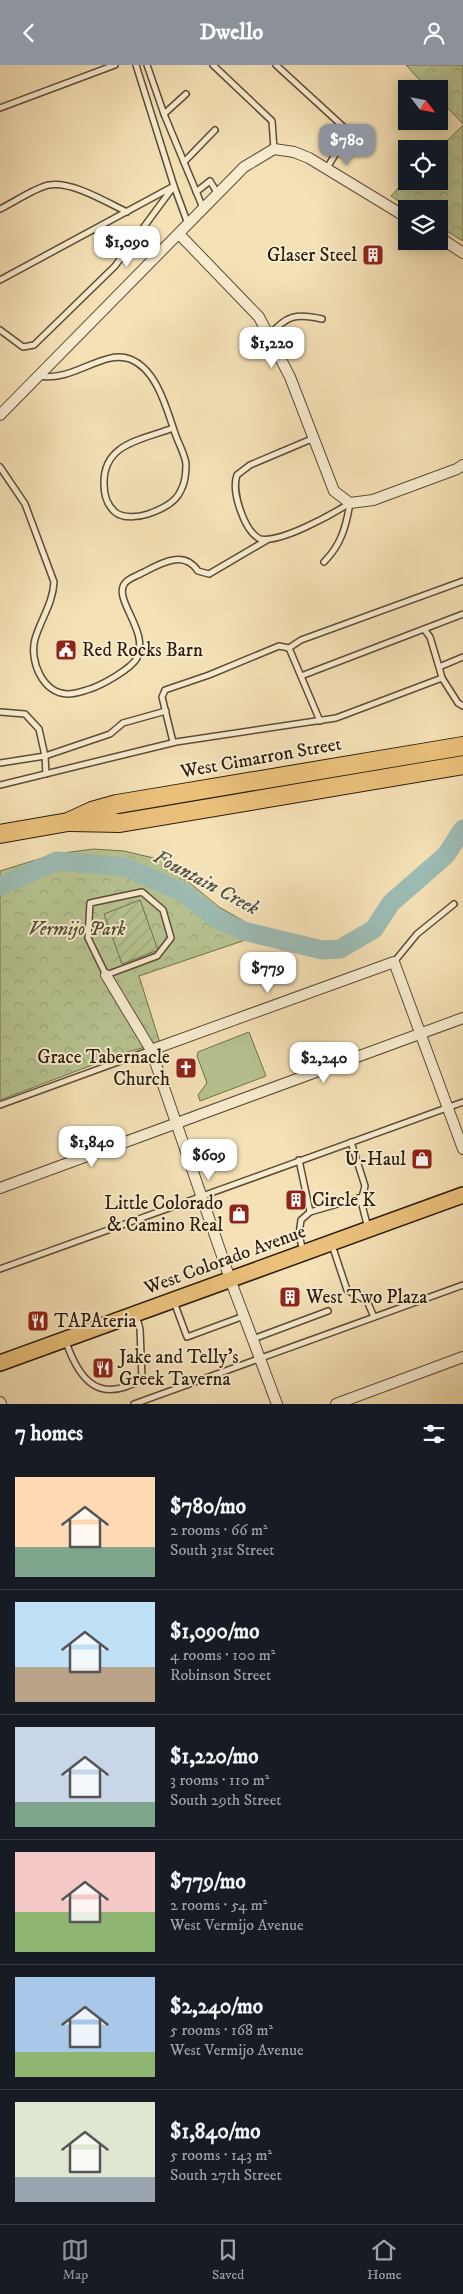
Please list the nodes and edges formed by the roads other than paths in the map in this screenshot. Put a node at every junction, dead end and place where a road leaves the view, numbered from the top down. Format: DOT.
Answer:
graph roads {
  1 [pos="115,65"];
  2 [pos="136,65"];
  3 [pos="147,65"];
  4 [pos="213,65"];
  5 [pos="276,65"];
  6 [pos="186,94"];
  7 [pos="0,108"];
  8 [pos="164,114"];
  9 [pos="215,130"];
  10 [pos="274,149"];
  11 [pos="184,162"];
  12 [pos="326,169"];
  13 [pos="174,186"];
  14 [pos="196,192"];
  15 [pos="218,194"];
  16 [pos="0,209"];
  17 [pos="204,209"];
  18 [pos="127,212"];
  19 [pos="398,212"];
  20 [pos="188,224"];
  21 [pos="179,234"];
  22 [pos="448,243"];
  23 [pos="463,253"];
  24 [pos="0,280"];
  25 [pos="322,319"];
  26 [pos="0,330"];
  27 [pos="269,336"];
  28 [pos="39,375"];
  29 [pos="0,415"];
  30 [pos="174,428"];
  31 [pos="314,438"];
  32 [pos="463,465"];
  33 [pos="0,467"];
  34 [pos="350,503"];
  35 [pos="266,540"];
  36 [pos="324,562"];
  37 [pos="463,581"];
  38 [pos="463,615"];
  39 [pos="424,629"];
  40 [pos="289,648"];
  41 [pos="463,657"];
  42 [pos="439,667"];
  43 [pos="301,676"];
  44 [pos="442,678"];
  45 [pos="463,706"];
  46 [pos="166,711"];
  47 [pos="0,712"];
  48 [pos="320,721"];
  49 [pos="173,742"];
  50 [pos="463,746"];
  51 [pos="45,756"];
  52 [pos="0,763"];
  53 [pos="463,765"];
  54 [pos="46,773"];
  55 [pos="0,785"];
  56 [pos="68,822"];
  57 [pos="0,834"];
  58 [pos="454,904"];
  59 [pos="394,962"];
  60 [pos="106,975"];
  61 [pos="463,1018"];
  62 [pos="422,1034"];
  63 [pos="151,1051"];
  64 [pos="463,1102"];
  65 [pos="0,1105"];
  66 [pos="448,1107"];
  67 [pos="176,1125"];
  68 [pos="460,1132"];
  69 [pos="351,1142"];
  70 [pos="463,1149"];
  71 [pos="299,1160"];
  72 [pos="0,1188"];
  73 [pos="463,1195"];
  74 [pos="201,1196"];
  75 [pos="362,1197"];
  76 [pos="310,1212"];
  77 [pos="368,1229"];
  78 [pos="332,1242"];
  79 [pos="303,1252"];
  80 [pos="0,1269"];
  81 [pos="230,1279"];
  82 [pos="463,1285"];
  83 [pos="174,1299"];
  84 [pos="328,1311"];
  85 [pos="136,1313"];
  86 [pos="244,1316"];
  87 [pos="374,1317"];
  88 [pos="65,1339"];
  89 [pos="252,1339"];
  90 [pos="463,1357"];
  91 [pos="260,1358"];
  92 [pos="0,1363"];
  93 [pos="134,1404"];
  94 [pos="277,1404"];
  95 [pos="336,1404"];
  1 -- 7 [label="lane"];
  2 -- 13 [label="lane"];
  3 -- 8 [label="lane"];
  4 -- 10 [label="lane"];
  5 -- 12 [label="lane"];
  6 -- 8 [label="lane"];
  8 -- 11 [label="lane"];
  9 -- 11 [label="lane"];
  10 -- 12 [label="street"];
  10 -- 15 [label="street"];
  11 -- 14 [label="lane"];
  12 -- 19 [label="street"];
  13 -- 18 [label="lane"];
  13 -- 20 [label="lane"];
  13 -- 26 [label="lane"];
  14 -- 15 [label="lane"];
  14 -- 17 [label="lane"];
  15 -- 17 [label="street"];
  16 -- 18 [label="lane"];
  17 -- 20 [label="street"];
  18 -- 24 [label="lane"];
  20 -- 21 [label="street"];
  21 -- 27 [label="street"];
  21 -- 28 [label="street"];
  22 -- 23 [label="street"];
  25 -- 27 [label="lane"];
  27 -- 31 [label="street"];
  28 -- 29 [label="street"];
  28 -- 30 [label="lane"];
  30 -- 30 [label="lane"];
  31 -- 34 [label="street"];
  31 -- 35 [label="lane"];
  32 -- 34 [label="street"];
  33 -- 35 [label="lane"];
  34 -- 35 [label="lane"];
  34 -- 36 [label="lane"];
  37 -- 40 [label="lane"];
  38 -- 39 [label="lane"];
  39 -- 42 [label="lane"];
  39 -- 43 [label="lane"];
  40 -- 43 [label="lane"];
  40 -- 46 [label="lane"];
  41 -- 42 [label="lane"];
  42 -- 44 [label="lane"];
  43 -- 48 [label="lane"];
  44 -- 45 [label="lane"];
  44 -- 48 [label="lane"];
  46 -- 49 [label="lane"];
  46 -- 51 [label="lane"];
  47 -- 51 [label="lane"];
  48 -- 49 [label="lane"];
  49 -- 54 [label="lane"];
  50 -- 56 [label="highway, West Cimarron Street"];
  51 -- 52 [label="lane"];
  51 -- 54 [label="lane"];
  53 -- 56 [label="highway, West Cimarron Street"];
  54 -- 55 [label="lane"];
  56 -- 57 [label="highway, West Cimarron Street"];
  58 -- 59 [label="lane"];
  59 -- 62 [label="street"];
  59 -- 63 [label="street"];
  60 -- 60 [label="lane"];
  60 -- 63 [label="street"];
  61 -- 62 [label="street"];
  62 -- 66 [label="street"];
  62 -- 67 [label="street"];
  63 -- 65 [label="lane"];
  63 -- 67 [label="street"];
  64 -- 66 [label="lane"];
  66 -- 68 [label="street"];
  66 -- 69 [label="lane"];
  67 -- 72 [label="street"];
  67 -- 74 [label="street"];
  68 -- 70 [label="street"];
  69 -- 71 [label="lane"];
  69 -- 75 [label="lane"];
  71 -- 74 [label="lane"];
  71 -- 76 [label="lane"];
  73 -- 77 [label="main road, West Colorado Avenue"];
  74 -- 80 [label="lane"];
  74 -- 81 [label="street"];
  75 -- 76 [label="lane"];
  75 -- 77 [label="lane"];
  76 -- 79 [label="lane"];
  77 -- 78 [label="main road, West Colorado Avenue"];
  78 -- 79 [label="main road, West Colorado Avenue"];
  78 -- 87 [label="lane"];
  79 -- 81 [label="main road, West Colorado Avenue"];
  81 -- 83 [label="main road, West Colorado Avenue"];
  81 -- 86 [label="street"];
  82 -- 87 [label="lane"];
  83 -- 85 [label="main road, West Colorado Avenue"];
  83 -- 86 [label="lane"];
  84 -- 89 [label="lane"];
  85 -- 88 [label="main road, West Colorado Avenue"];
  85 -- 88 [label="lane"];
  86 -- 89 [label="street"];
  87 -- 91 [label="lane"];
  88 -- 92 [label="main road, West Colorado Avenue"];
  89 -- 91 [label="street"];
  90 -- 95 [label="street"];
  91 -- 93 [label="lane"];
  91 -- 94 [label="street"];
}
